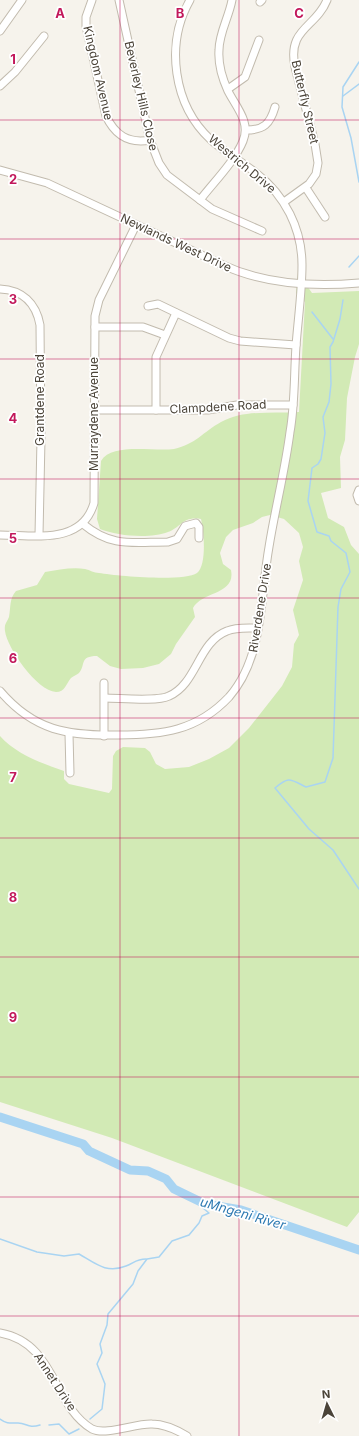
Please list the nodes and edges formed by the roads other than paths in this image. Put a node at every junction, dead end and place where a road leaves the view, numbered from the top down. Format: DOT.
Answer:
graph roads {
  1 [pos="22,0"];
  2 [pos="92,0"];
  3 [pos="119,0"];
  4 [pos="190,0"];
  5 [pos="232,0"];
  6 [pos="327,0"];
  7 [pos="0,31"];
  8 [pos="44,36"];
  9 [pos="259,40"];
  10 [pos="0,86"];
  11 [pos="228,90"];
  12 [pos="275,107"];
  13 [pos="246,130"];
  14 [pos="150,140"];
  15 [pos="234,156"];
  16 [pos="0,170"];
  17 [pos="306,188"];
  18 [pos="200,200"];
  19 [pos="284,202"];
  20 [pos="325,217"];
  21 [pos="136,225"];
  22 [pos="262,231"];
  23 [pos="359,284"];
  24 [pos="301,285"];
  25 [pos="0,289"];
  26 [pos="148,306"];
  27 [pos="176,314"];
  28 [pos="95,327"];
  29 [pos="165,335"];
  30 [pos="296,345"];
  31 [pos="293,404"];
  32 [pos="95,410"];
  33 [pos="156,410"];
  34 [pos="359,490"];
  35 [pos="359,501"];
  36 [pos="83,524"];
  37 [pos="39,534"];
  38 [pos="0,535"];
  39 [pos="199,538"];
  40 [pos="257,628"];
  41 [pos="104,683"];
  42 [pos="0,692"];
  43 [pos="105,698"];
  44 [pos="70,734"];
  45 [pos="104,736"];
  46 [pos="70,773"];
  47 [pos="0,1333"];
  48 [pos="187,1436"];
  1 -- 7 [label="street"];
  2 -- 14 [label="street, Kingdom Avenue"];
  3 -- 14 [label="street, Beverley Hills Close"];
  4 -- 15 [label="street, Westrich Drive"];
  5 -- 11 [label="street"];
  6 -- 17 [label="street, Butterfly Street"];
  8 -- 10 [label="street"];
  9 -- 11 [label="street"];
  11 -- 13 [label="street"];
  12 -- 13 [label="street"];
  13 -- 15 [label="street"];
  14 -- 18 [label="street, Beverley Hills Close"];
  15 -- 18 [label="street"];
  15 -- 19 [label="street, Westrich Drive"];
  16 -- 21 [label="street, Newlands West Drive"];
  17 -- 19 [label="street, Butterfly Street"];
  17 -- 20 [label="street"];
  18 -- 22 [label="street, Beverley Hills Close"];
  19 -- 24 [label="street, Westrich Drive"];
  21 -- 24 [label="street, Newlands West Drive"];
  21 -- 28 [label="street, Murraydene Avenue"];
  23 -- 24 [label="street, Newlands West Drive"];
  24 -- 30 [label="street, Riverdene Drive"];
  25 -- 37 [label="street, Grantdene Road"];
  26 -- 27 [label="street"];
  27 -- 29 [label="street"];
  27 -- 30 [label="street"];
  28 -- 29 [label="street"];
  28 -- 32 [label="street, Murraydene Avenue"];
  29 -- 33 [label="street"];
  30 -- 31 [label="street, Riverdene Drive"];
  31 -- 33 [label="street, Clampdene Road"];
  31 -- 40 [label="street, Riverdene Drive"];
  32 -- 33 [label="street, Clampdene Road"];
  32 -- 36 [label="street, Murraydene Avenue"];
  34 -- 35 [label="street"];
  36 -- 37 [label="street"];
  36 -- 39 [label="street"];
  37 -- 38 [label="street"];
  40 -- 43 [label="street"];
  40 -- 45 [label="street, Riverdene Drive"];
  41 -- 43 [label="street"];
  42 -- 44 [label="street, Riverdene Drive"];
  43 -- 45 [label="street"];
  44 -- 45 [label="street, Riverdene Drive"];
  44 -- 46 [label="street"];
  47 -- 48 [label="street, Annet Drive"];
}
